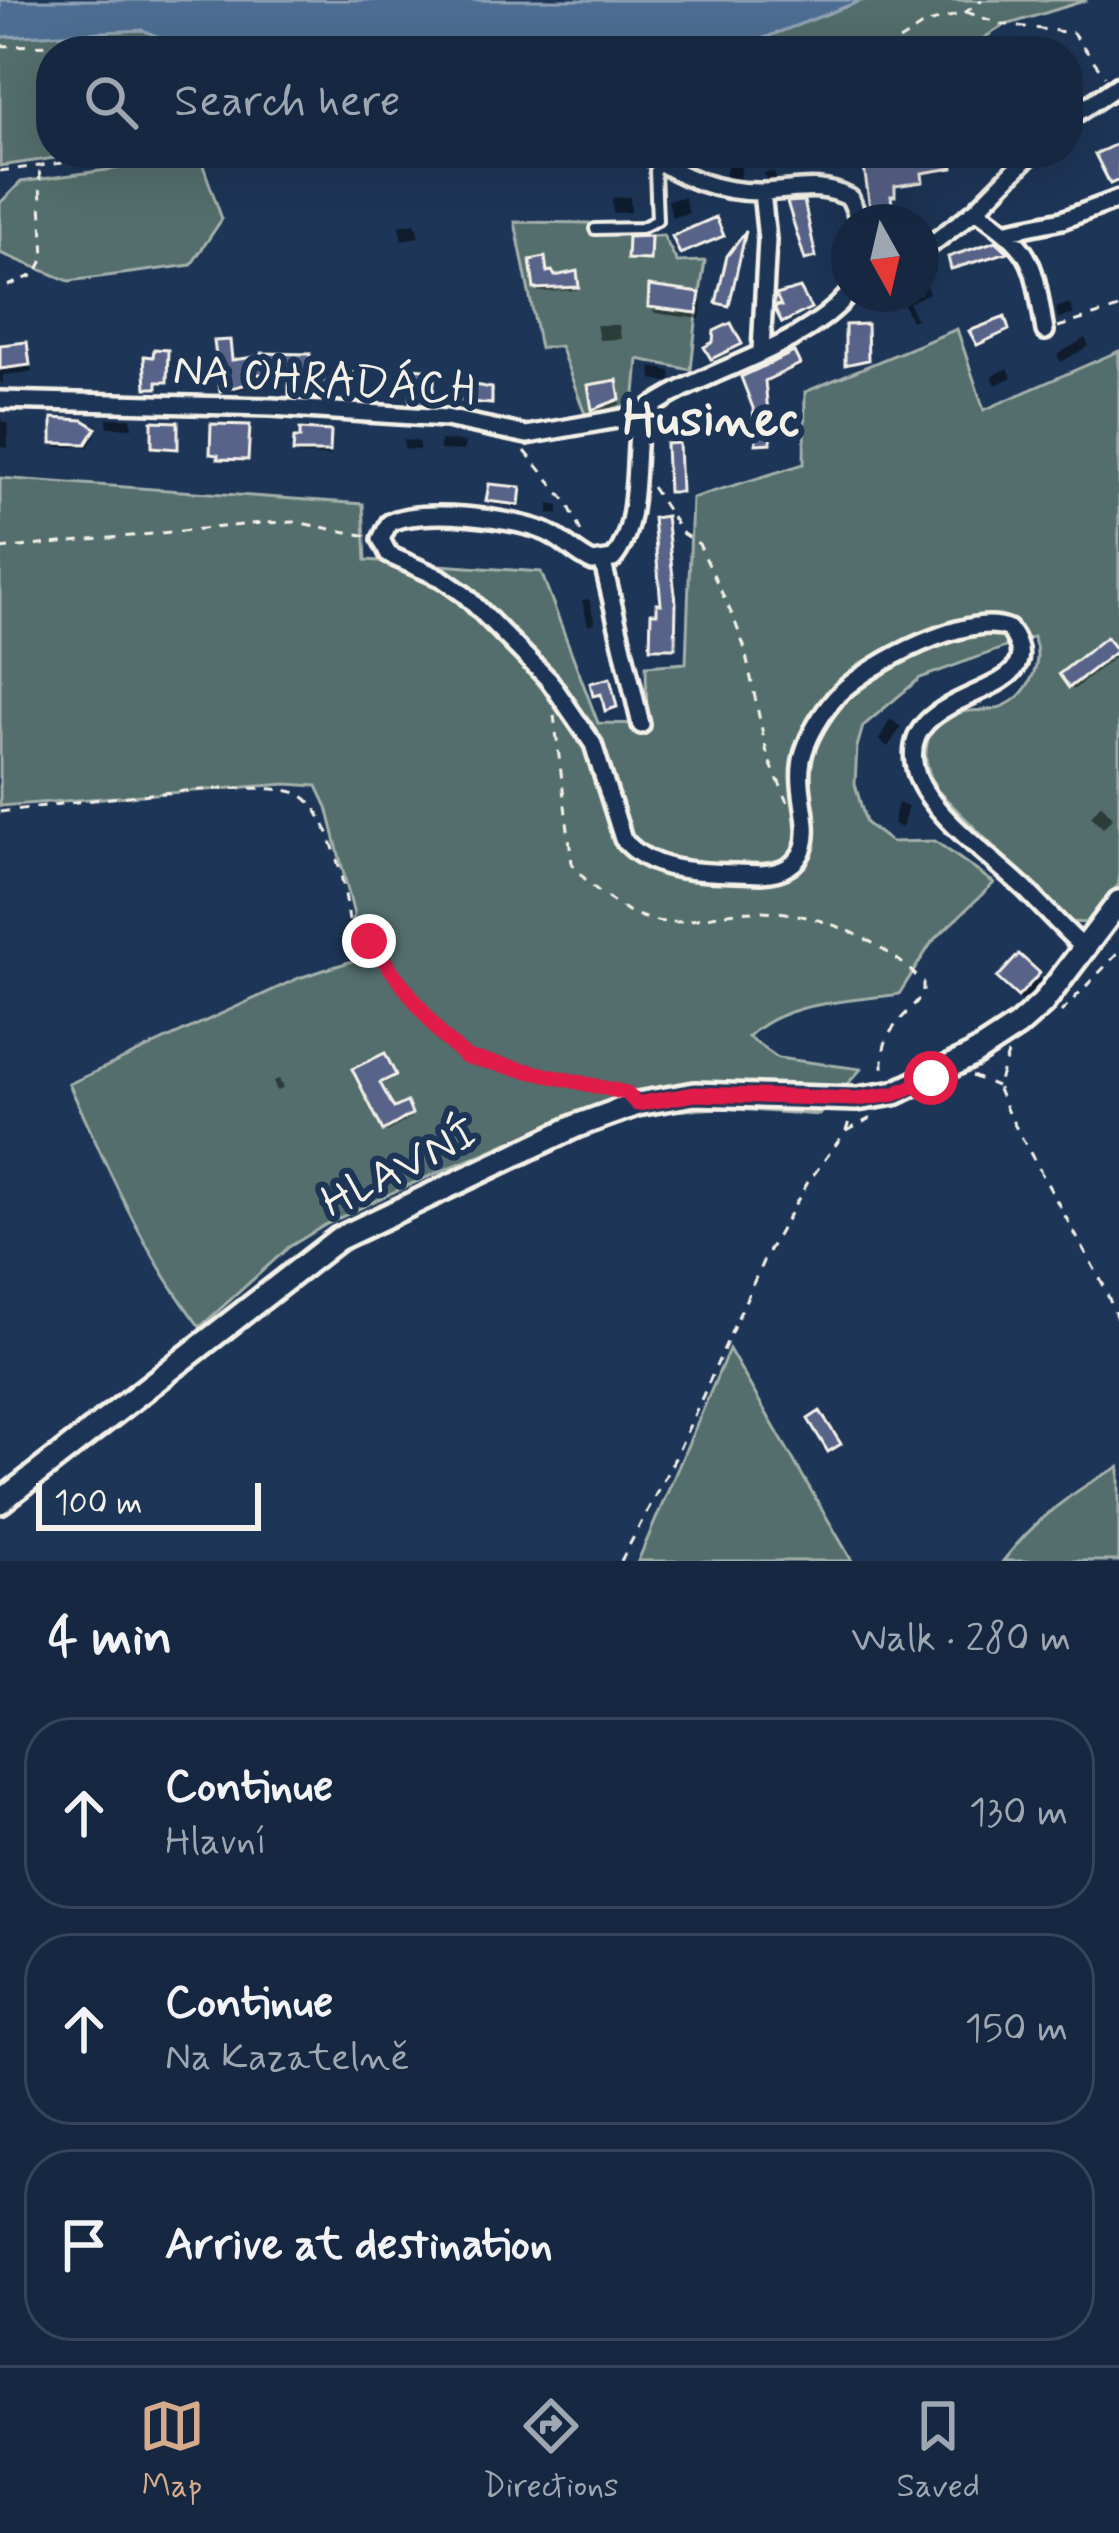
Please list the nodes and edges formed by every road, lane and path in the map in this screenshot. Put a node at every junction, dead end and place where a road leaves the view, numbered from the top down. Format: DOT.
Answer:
graph roads {
  1 [pos="982,0"];
  2 [pos="966,12"];
  3 [pos="907,36"];
  4 [pos="1075,36"];
  5 [pos="36,45"];
  6 [pos="1083,45"];
  7 [pos="0,46"];
  8 [pos="1116,86"];
  9 [pos="1083,109"];
  10 [pos="36,166"];
  11 [pos="39,168"];
  12 [pos="657,168"];
  13 [pos="670,168"];
  14 [pos="1017,168"];
  15 [pos="0,172"];
  16 [pos="762,192"];
  17 [pos="1119,199"];
  18 [pos="852,204"];
  19 [pos="976,210"];
  20 [pos="595,229"];
  21 [pos="1008,231"];
  22 [pos="939,238"];
  23 [pos="8,286"];
  24 [pos="1119,308"];
  25 [pos="831,311"];
  26 [pos="1045,331"];
  27 [pos="761,351"];
  28 [pos="0,400"];
  29 [pos="640,415"];
  30 [pos="513,434"];
  31 [pos="635,467"];
  32 [pos="381,538"];
  33 [pos="0,549"];
  34 [pos="583,558"];
  35 [pos="603,563"];
  36 [pos="549,680"];
  37 [pos="641,725"];
  38 [pos="0,812"];
  39 [pos="804,820"];
  40 [pos="1119,902"];
  41 [pos="1084,948"];
  42 [pos="1009,1053"];
  43 [pos="969,1076"];
  44 [pos="997,1087"];
  45 [pos="886,1096"];
  46 [pos="856,1099"];
  47 [pos="637,1104"];
  48 [pos="1119,1324"];
  49 [pos="0,1502"];
  50 [pos="621,1561"];
  1 -- 2 [label="path"];
  2 -- 3 [label="path"];
  2 -- 4 [label="path"];
  5 -- 7 [label="path"];
  6 -- 8 [label="path"];
  8 -- 9 [label="street"];
  10 -- 15 [label="path"];
  11 -- 23 [label="path"];
  12 -- 20 [label="lane"];
  13 -- 16 [label="street"];
  14 -- 19 [label="street"];
  16 -- 18 [label="street"];
  16 -- 27 [label="street"];
  17 -- 21 [label="street"];
  19 -- 21 [label="street"];
  19 -- 22 [label="street"];
  21 -- 26 [label="street"];
  24 -- 26 [label="path"];
  25 -- 27 [label="street"];
  27 -- 29 [label="street"];
  28 -- 30 [label="street, NA OHRADÁCH"];
  29 -- 30 [label="street, NA OHRADÁCH"];
  29 -- 31 [label="street"];
  30 -- 34 [label="path"];
  31 -- 35 [label="street"];
  31 -- 39 [label="path"];
  32 -- 33 [label="path"];
  32 -- 34 [label="street"];
  32 -- 36 [label="street"];
  34 -- 35 [label="street"];
  35 -- 37 [label="street"];
  36 -- 39 [label="street"];
  36 -- 45 [label="path"];
  38 -- 47 [label="path"];
  39 -- 41 [label="street"];
  40 -- 41 [label="street, HLAVNÍ"];
  41 -- 45 [label="street, HLAVNÍ"];
  42 -- 44 [label="path"];
  43 -- 44 [label="path"];
  44 -- 48 [label="path"];
  45 -- 46 [label="street, HLAVNÍ"];
  46 -- 47 [label="street, HLAVNÍ"];
  46 -- 50 [label="path"];
  47 -- 49 [label="street, HLAVNÍ"];
}
